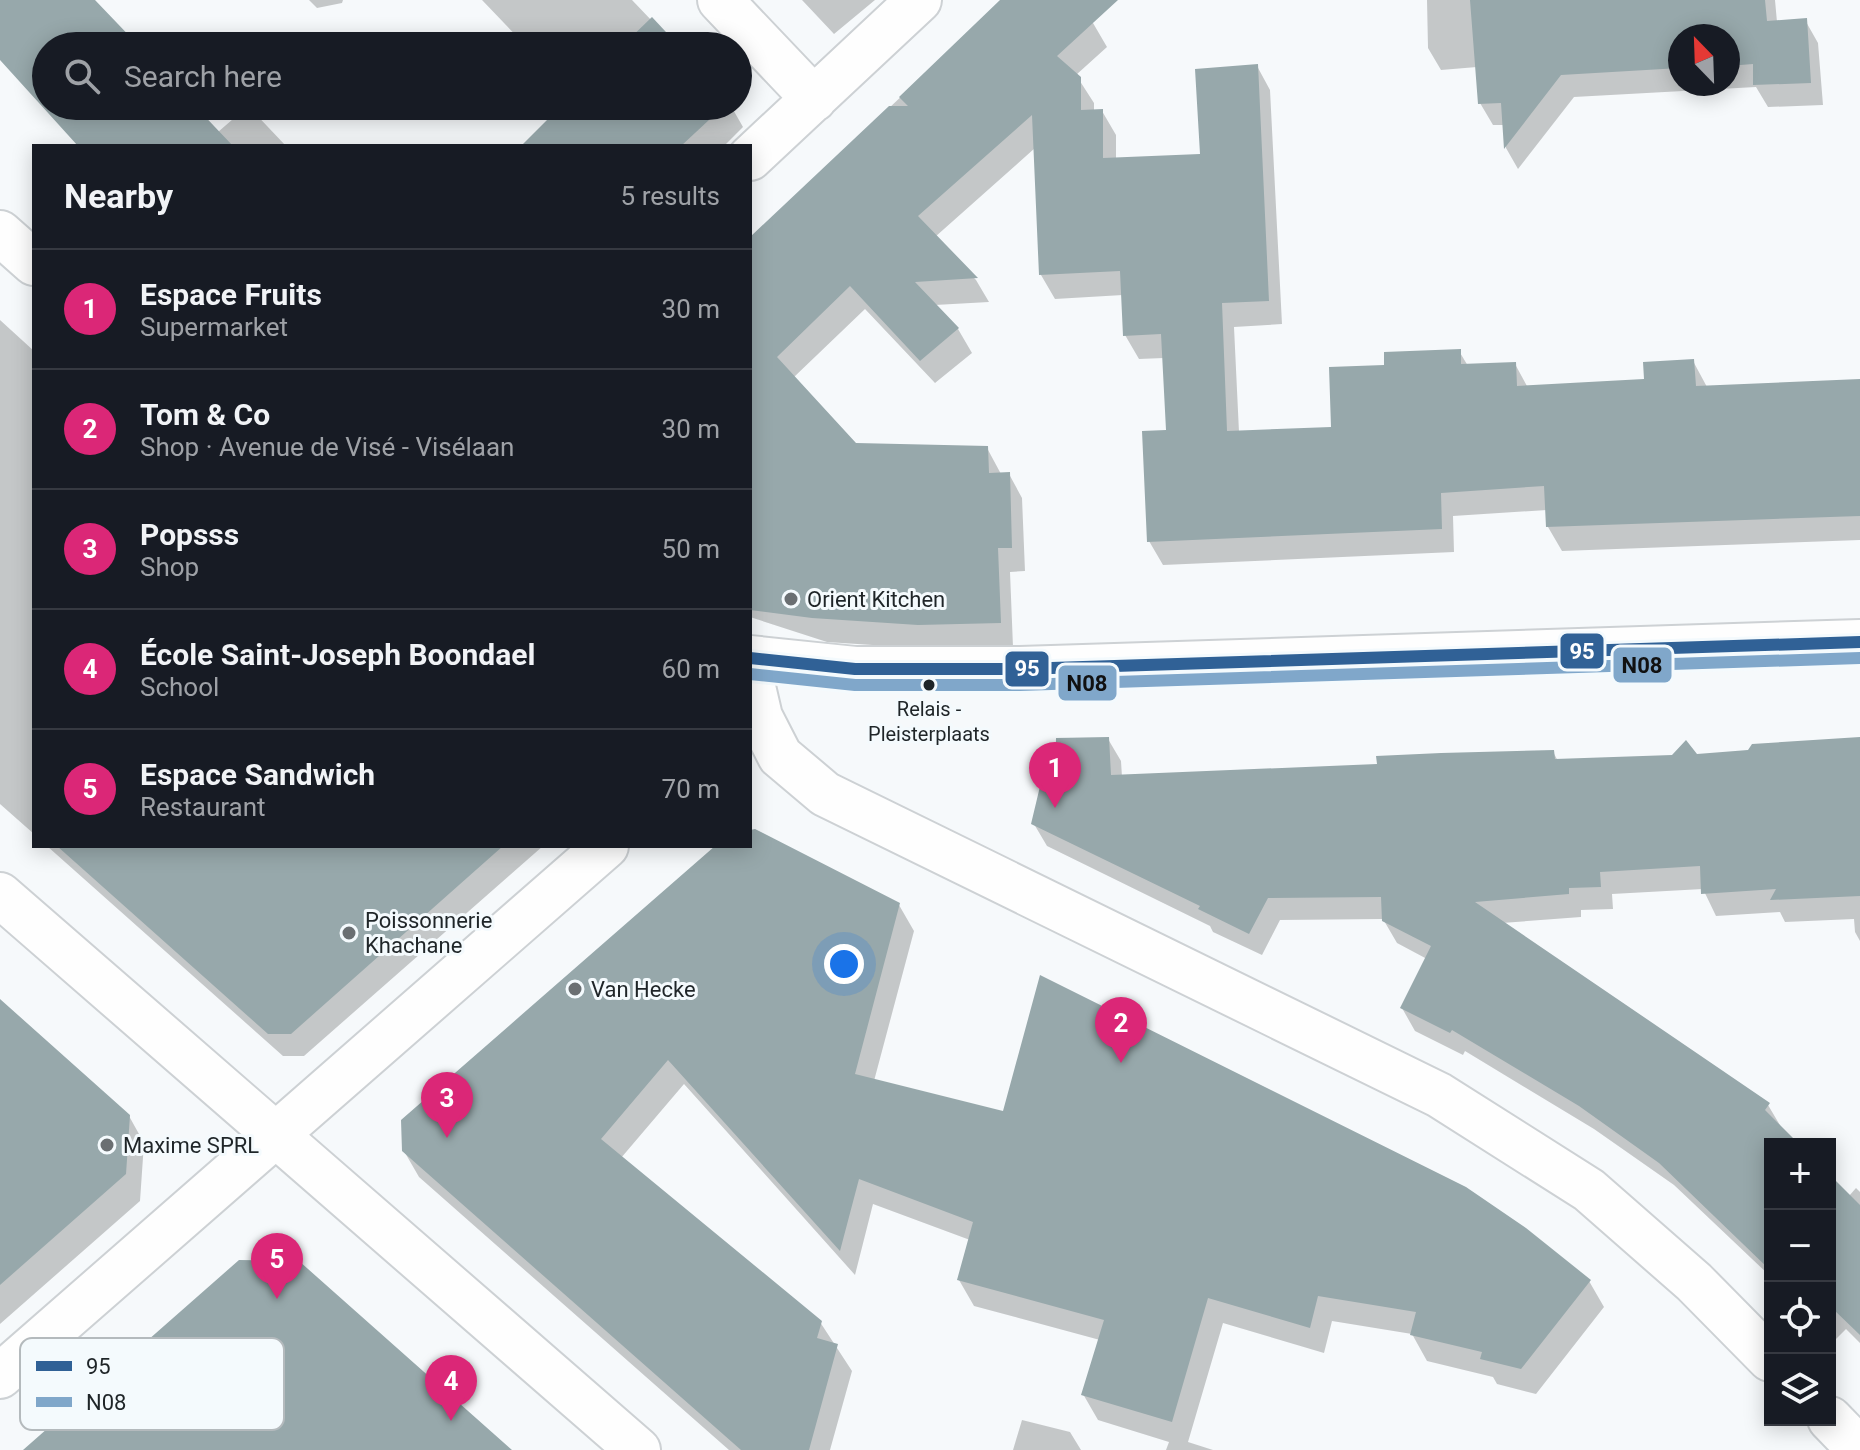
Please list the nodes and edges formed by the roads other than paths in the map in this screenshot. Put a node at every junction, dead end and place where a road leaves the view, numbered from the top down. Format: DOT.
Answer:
graph roads {
  1 [pos="720,0"];
  2 [pos="919,0"];
  3 [pos="750,32"];
  4 [pos="752,34"];
  5 [pos="814,99"];
  6 [pos="752,156"];
  7 [pos="0,233"];
  8 [pos="32,261"];
  9 [pos="1860,642"];
  10 [pos="752,658"];
  11 [pos="752,683"];
  12 [pos="604,848"];
  13 [pos="0,895"];
  14 [pos="275,1133"];
  15 [pos="43,1338"];
  16 [pos="1765,1354"];
  17 [pos="20,1358"];
  18 [pos="0,1376"];
  19 [pos="1836,1425"];
  20 [pos="638,1450"];
  21 [pos="1860,1450"];
  1 -- 3 [label="street"];
  2 -- 5 [label="street"];
  4 -- 5 [label="street"];
  5 -- 6 [label="street"];
  7 -- 8 [label="street"];
  9 -- 10 [label="street"];
  11 -- 16 [label="street"];
  12 -- 14 [label="street"];
  13 -- 14 [label="street"];
  14 -- 15 [label="street"];
  14 -- 20 [label="street"];
  17 -- 18 [label="street"];
  19 -- 21 [label="street"];
}
